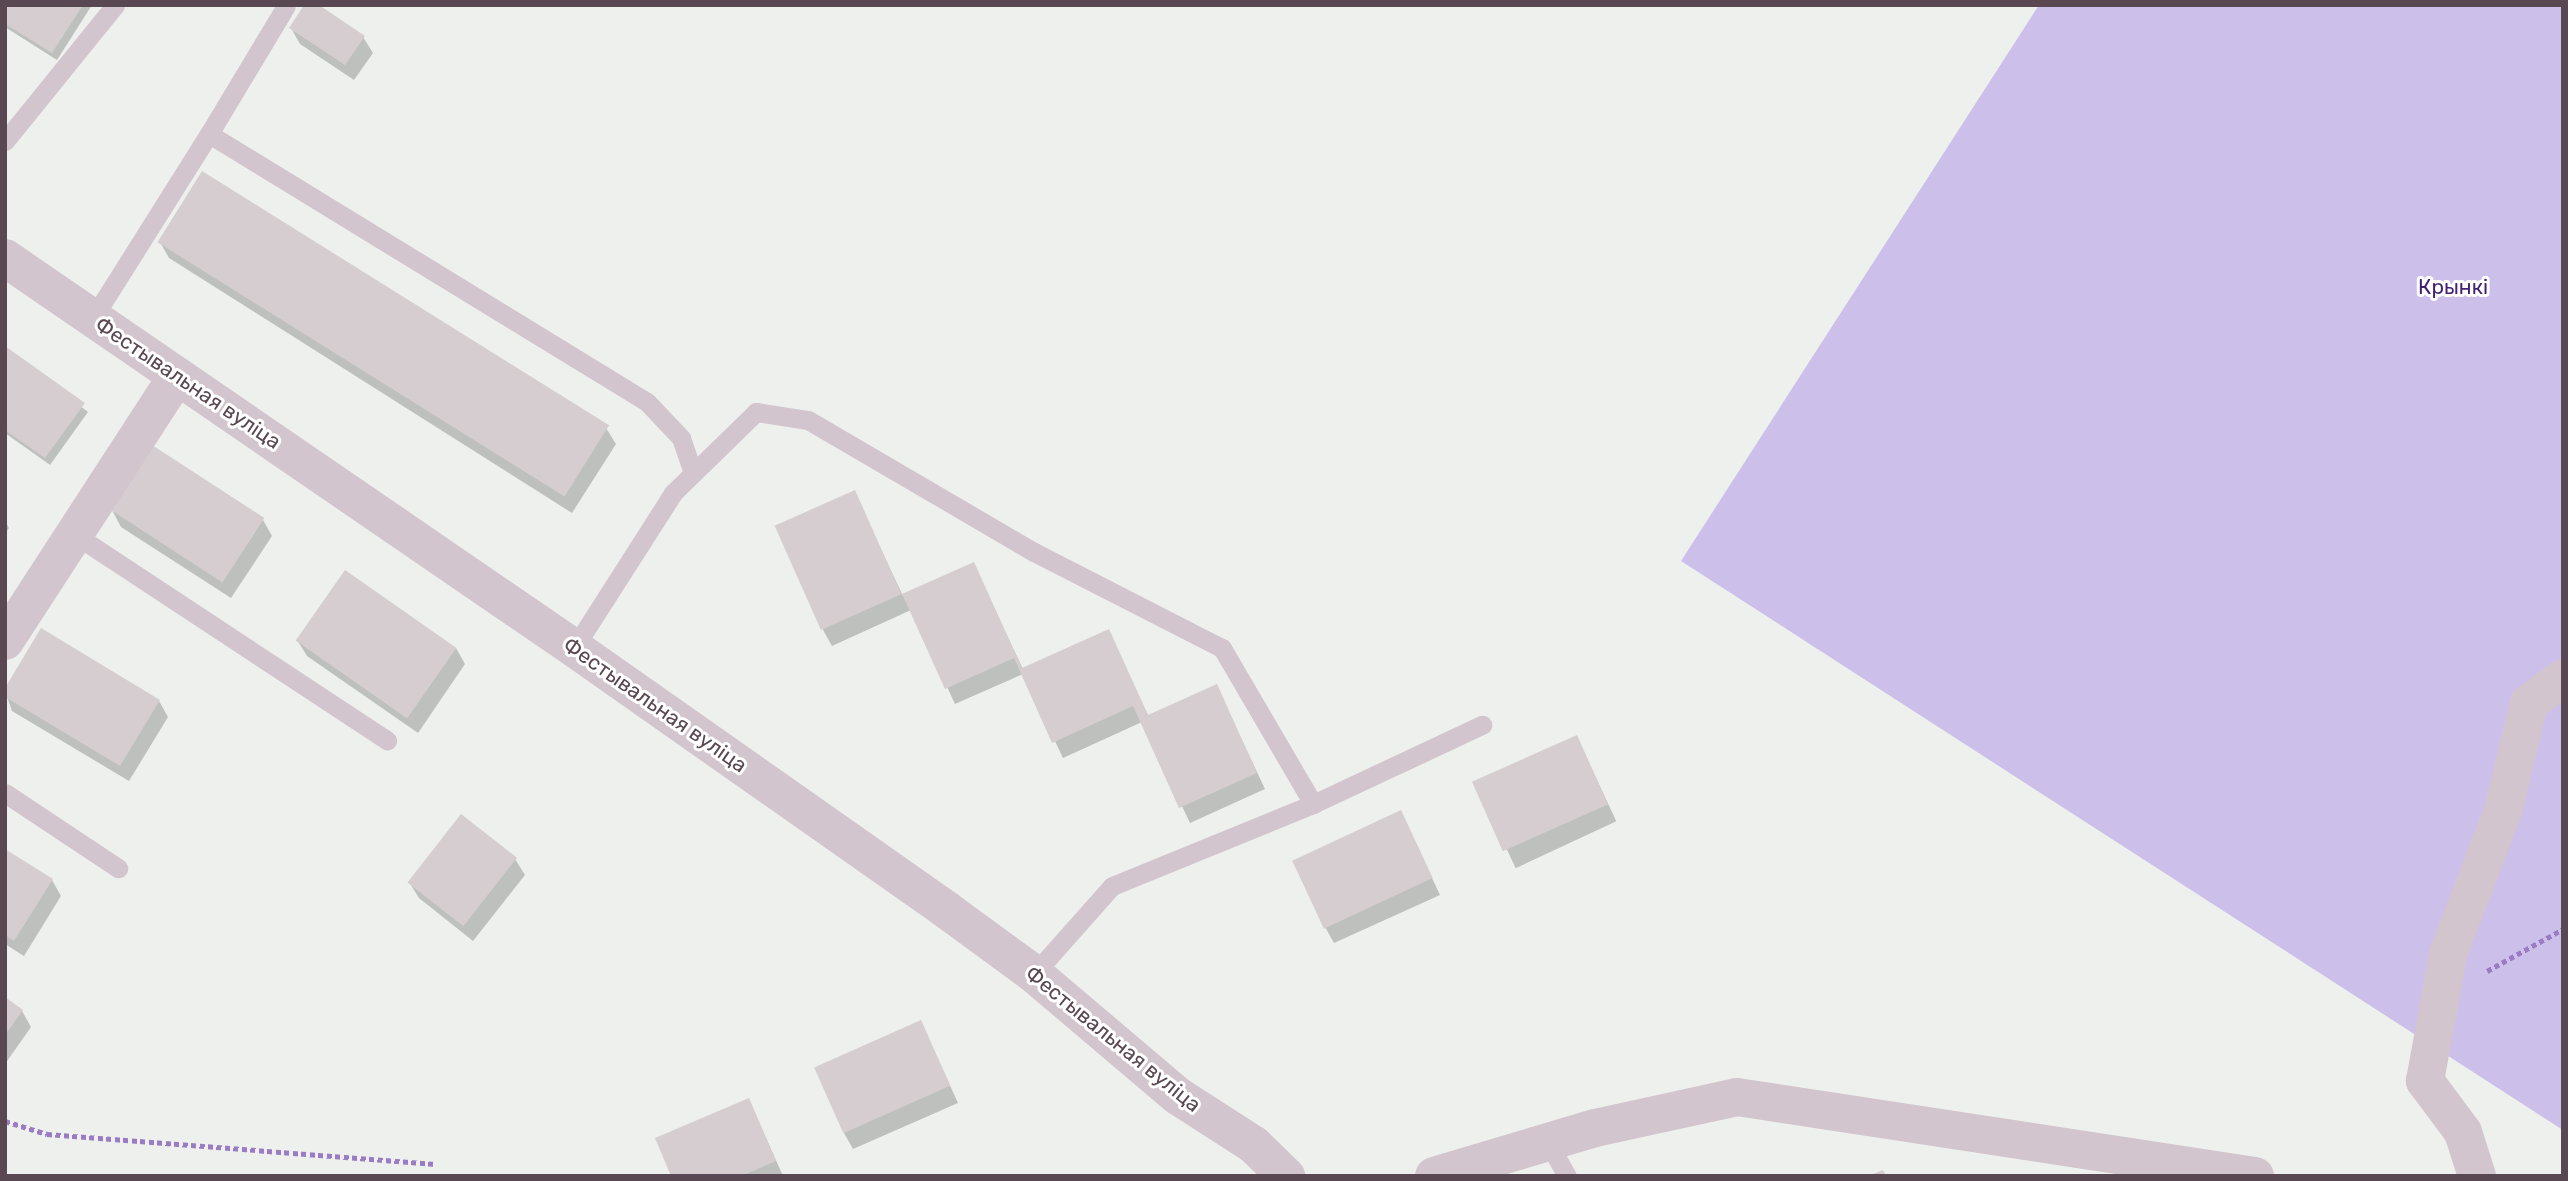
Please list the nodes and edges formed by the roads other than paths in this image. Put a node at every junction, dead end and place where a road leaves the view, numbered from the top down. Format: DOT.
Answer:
graph roads {
  1 [pos="115,5"];
  2 [pos="286,6"];
  3 [pos="209,134"];
  4 [pos="5,141"];
  5 [pos="5,258"];
  6 [pos="93,318"];
  7 [pos="177,376"];
  8 [pos="693,473"];
  9 [pos="74,534"];
  10 [pos="5,641"];
  11 [pos="575,648"];
  12 [pos="2563,678"];
  13 [pos="1482,725"];
  14 [pos="387,740"];
  15 [pos="5,793"];
  16 [pos="1312,804"];
  17 [pos="118,868"];
  18 [pos="1034,974"];
  19 [pos="1548,1142"];
  20 [pos="1286,1176"];
  21 [pos="1434,1176"];
  22 [pos="1567,1176"];
  23 [pos="2255,1176"];
  24 [pos="2477,1176"];
  1 -- 4 [label="lane"];
  2 -- 3 [label="lane"];
  3 -- 6 [label="lane"];
  3 -- 8 [label="lane"];
  5 -- 6 [label="street, Фестывальная вуліца"];
  6 -- 7 [label="street, Фестывальная вуліца"];
  7 -- 9 [label="street"];
  7 -- 11 [label="street, Фестывальная вуліца"];
  8 -- 11 [label="lane"];
  8 -- 16 [label="lane"];
  9 -- 10 [label="street"];
  9 -- 14 [label="lane"];
  11 -- 18 [label="street, Фестывальная вуліца"];
  12 -- 24 [label="street"];
  13 -- 16 [label="lane"];
  15 -- 17 [label="lane"];
  16 -- 18 [label="lane"];
  18 -- 20 [label="street, Фестывальная вуліца"];
  19 -- 21 [label="street"];
  19 -- 22 [label="lane"];
  19 -- 23 [label="street"];
}
